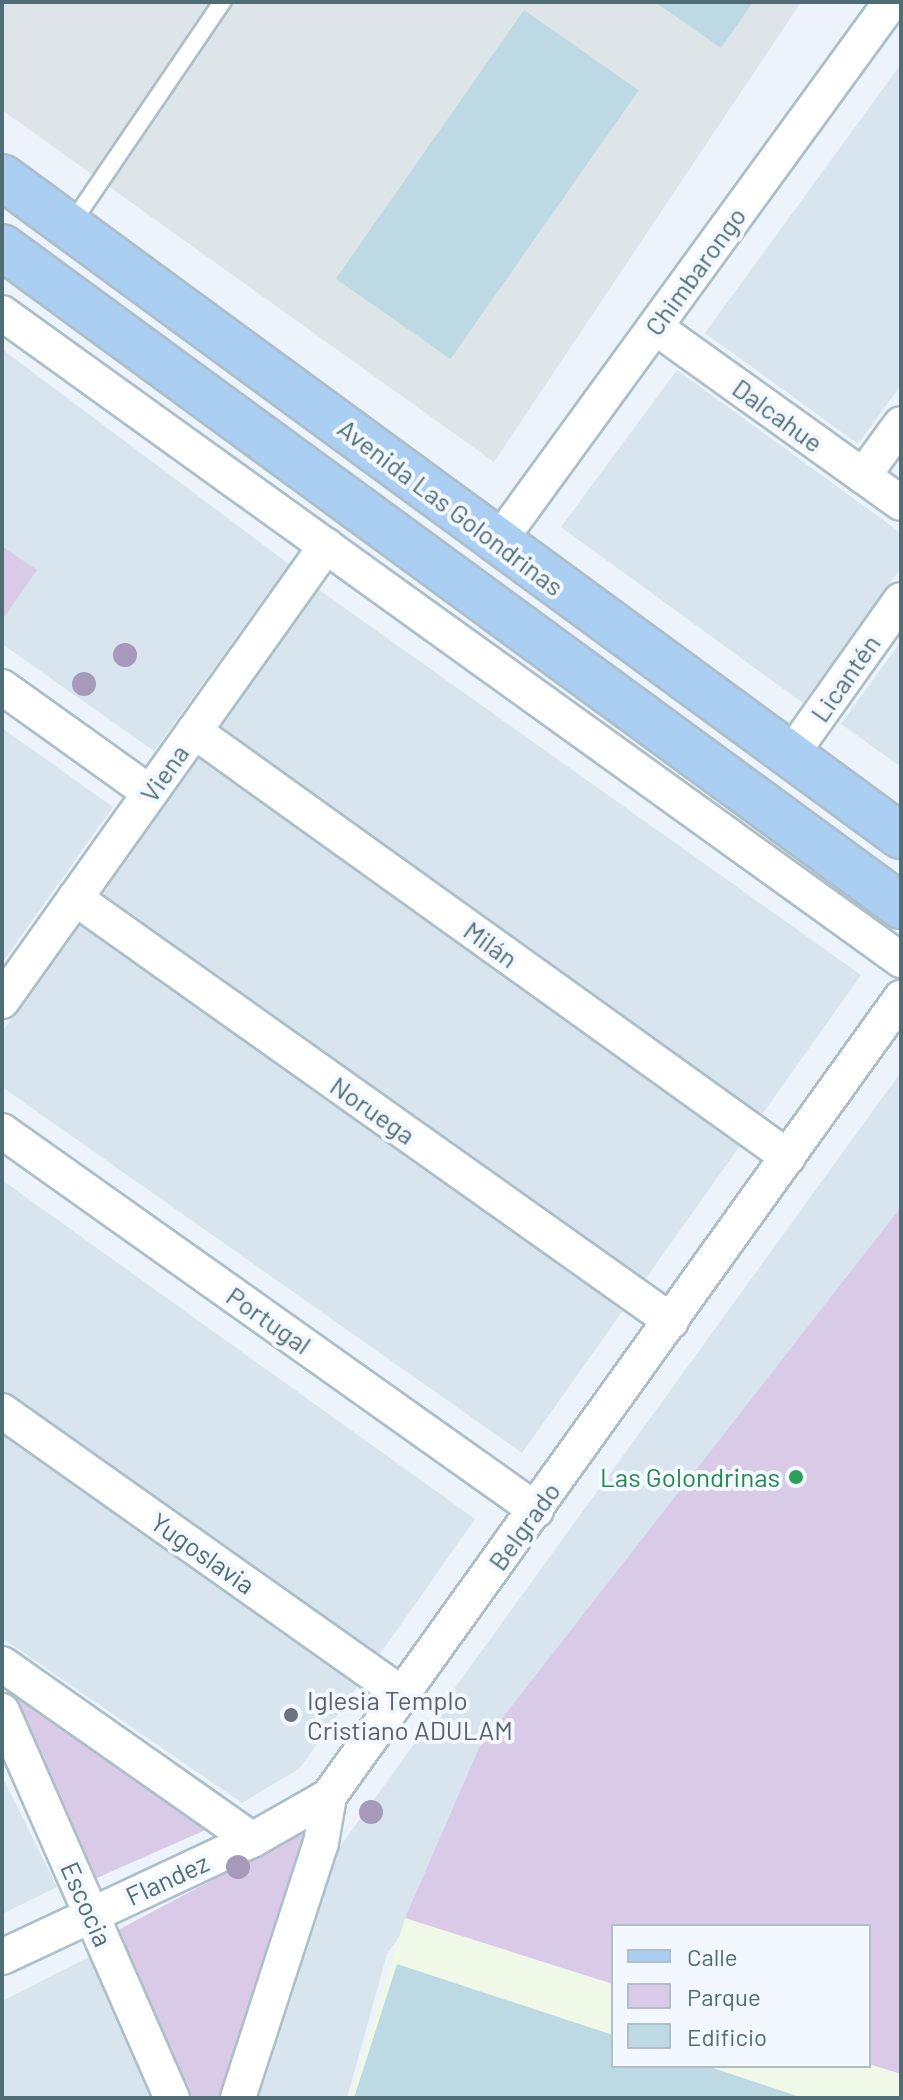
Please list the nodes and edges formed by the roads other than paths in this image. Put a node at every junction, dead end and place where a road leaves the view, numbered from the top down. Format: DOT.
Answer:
graph roads {
  1 [pos="222,2"];
  2 [pos="891,2"];
  3 [pos="2,177"];
  4 [pos="37,209"];
  5 [pos="2,247"];
  6 [pos="2,313"];
  7 [pos="655,327"];
  8 [pos="901,424"];
  9 [pos="863,476"];
  10 [pos="901,503"];
  11 [pos="499,541"];
  12 [pos="326,546"];
  13 [pos="901,600"];
  14 [pos="2,687"];
  15 [pos="194,731"];
  16 [pos="790,756"];
  17 [pos="150,793"];
  18 [pos="901,836"];
  19 [pos="75,898"];
  20 [pos="901,906"];
  21 [pos="901,960"];
  22 [pos="901,998"];
  23 [pos="2,1001"];
  24 [pos="2,1131"];
  25 [pos="788,1157"];
  26 [pos="671,1321"];
  27 [pos="2,1411"];
  28 [pos="536,1510"];
  29 [pos="2,1664"];
  30 [pos="403,1695"];
  31 [pos="2,1711"];
  32 [pos="329,1796"];
  33 [pos="252,1840"];
  34 [pos="92,1914"];
  35 [pos="2,1957"];
  36 [pos="172,2098"];
  37 [pos="238,2098"];
  1 -- 4 [label="lane"];
  2 -- 7 [label="street, Chimbarongo"];
  3 -- 4 [label="main road, Avenida Las Golondrinas"];
  4 -- 11 [label="main road, Avenida Las Golondrinas"];
  5 -- 20 [label="main road, Avenida Las Golondrinas"];
  6 -- 12 [label="street"];
  7 -- 9 [label="street, Dalcahue"];
  7 -- 11 [label="street, Chimbarongo"];
  8 -- 9 [label="street"];
  9 -- 10 [label="street, Dalcahue"];
  11 -- 16 [label="main road, Avenida Las Golondrinas"];
  12 -- 15 [label="street, Viena"];
  12 -- 21 [label="street"];
  13 -- 16 [label="street, Licantén"];
  14 -- 17 [label="street"];
  15 -- 17 [label="street, Viena"];
  15 -- 25 [label="street, Milán"];
  16 -- 18 [label="main road, Avenida Las Golondrinas"];
  17 -- 19 [label="street, Viena"];
  19 -- 23 [label="street, Viena"];
  19 -- 26 [label="street, Noruega"];
  22 -- 25 [label="street, Belgrado"];
  24 -- 28 [label="street, Portugal"];
  25 -- 26 [label="street, Belgrado"];
  26 -- 28 [label="street, Belgrado"];
  27 -- 30 [label="street, Yugoslavia"];
  28 -- 30 [label="street, Belgrado"];
  29 -- 33 [label="street"];
  30 -- 32 [label="street, Belgrado"];
  31 -- 34 [label="street, Escocia"];
  32 -- 33 [label="street, Flandez"];
  32 -- 37 [label="street, Belgrado"];
  33 -- 34 [label="street, Flandez"];
  34 -- 35 [label="street, Flandez"];
  34 -- 36 [label="street, Escocia"];
}
